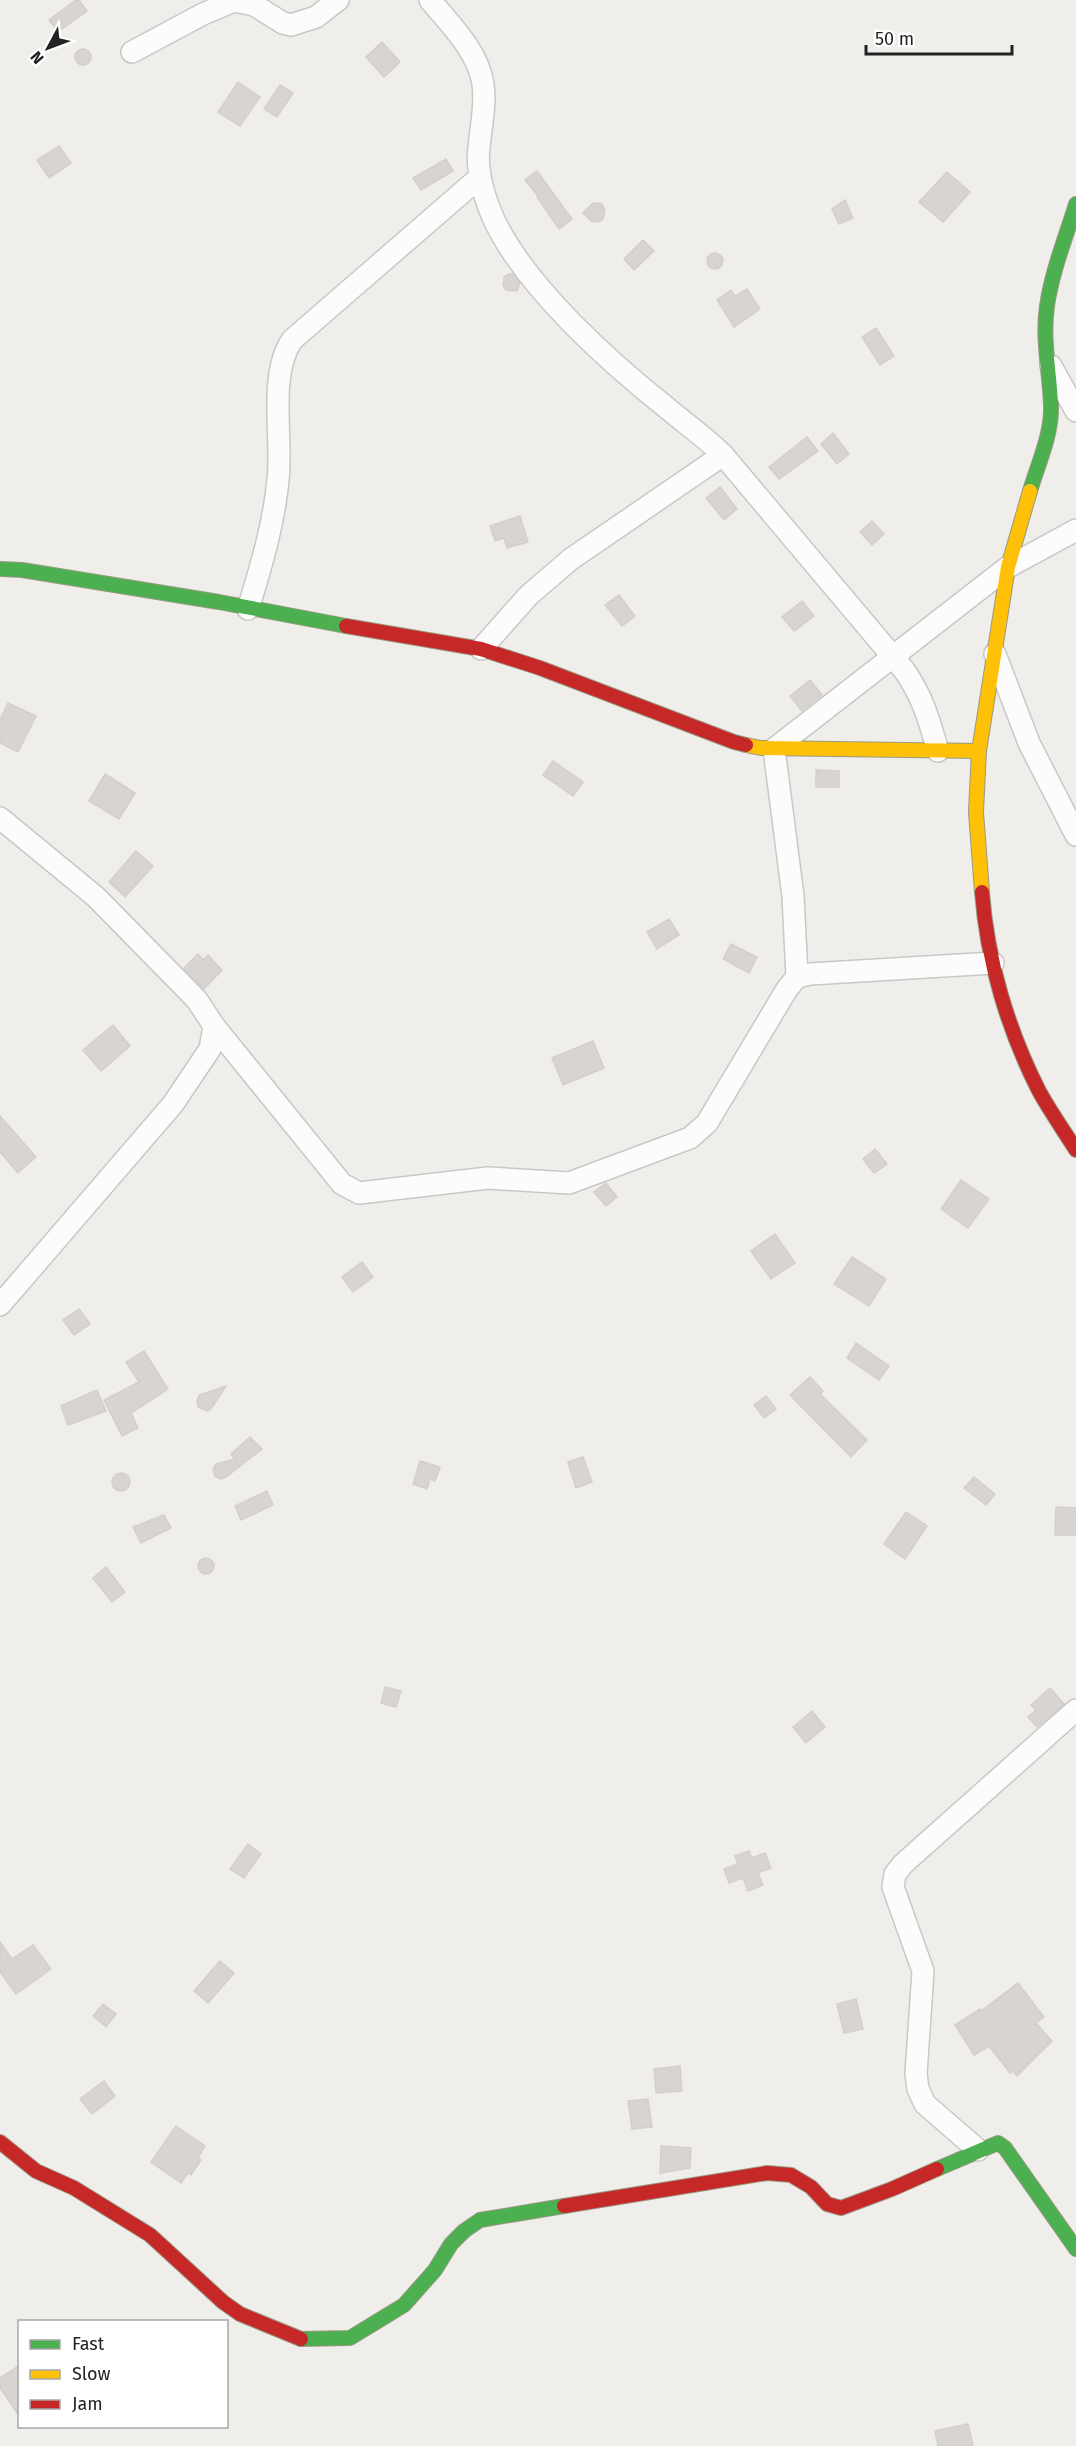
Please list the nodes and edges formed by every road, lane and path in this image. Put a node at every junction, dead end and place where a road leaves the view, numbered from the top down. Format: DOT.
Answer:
graph roads {
  1 [pos="338,0"];
  2 [pos="430,0"];
  3 [pos="132,52"];
  4 [pos="480,177"];
  5 [pos="1076,204"];
  6 [pos="1045,355"];
  7 [pos="1076,411"];
  8 [pos="723,455"];
  9 [pos="1076,530"];
  10 [pos="1008,567"];
  11 [pos="0,569"];
  12 [pos="248,609"];
  13 [pos="481,649"];
  14 [pos="994,651"];
  15 [pos="894,657"];
  16 [pos="774,749"];
  17 [pos="938,751"];
  18 [pos="979,751"];
  19 [pos="0,818"];
  20 [pos="1076,835"];
  21 [pos="993,963"];
  22 [pos="797,977"];
  23 [pos="214,1026"];
  24 [pos="1076,1150"];
  25 [pos="0,1305"];
  26 [pos="1076,1710"];
  27 [pos="0,2142"];
  28 [pos="978,2150"];
  29 [pos="1076,2249"];
  1 -- 3 [label="street"];
  2 -- 4 [label="street"];
  4 -- 8 [label="street"];
  4 -- 12 [label="street"];
  5 -- 6 [label="street"];
  6 -- 7 [label="street"];
  6 -- 10 [label="street"];
  8 -- 13 [label="street"];
  8 -- 15 [label="street"];
  9 -- 10 [label="street"];
  10 -- 14 [label="street"];
  10 -- 15 [label="street"];
  11 -- 12 [label="street"];
  12 -- 13 [label="street"];
  13 -- 16 [label="street"];
  14 -- 18 [label="street"];
  14 -- 20 [label="street"];
  15 -- 16 [label="street"];
  15 -- 17 [label="street"];
  16 -- 17 [label="street"];
  16 -- 22 [label="street"];
  17 -- 18 [label="street"];
  18 -- 21 [label="street"];
  19 -- 23 [label="street"];
  21 -- 22 [label="street"];
  21 -- 24 [label="street"];
  22 -- 23 [label="street"];
  23 -- 25 [label="street"];
  26 -- 28 [label="street"];
  27 -- 28 [label="street"];
  28 -- 29 [label="street"];
}
